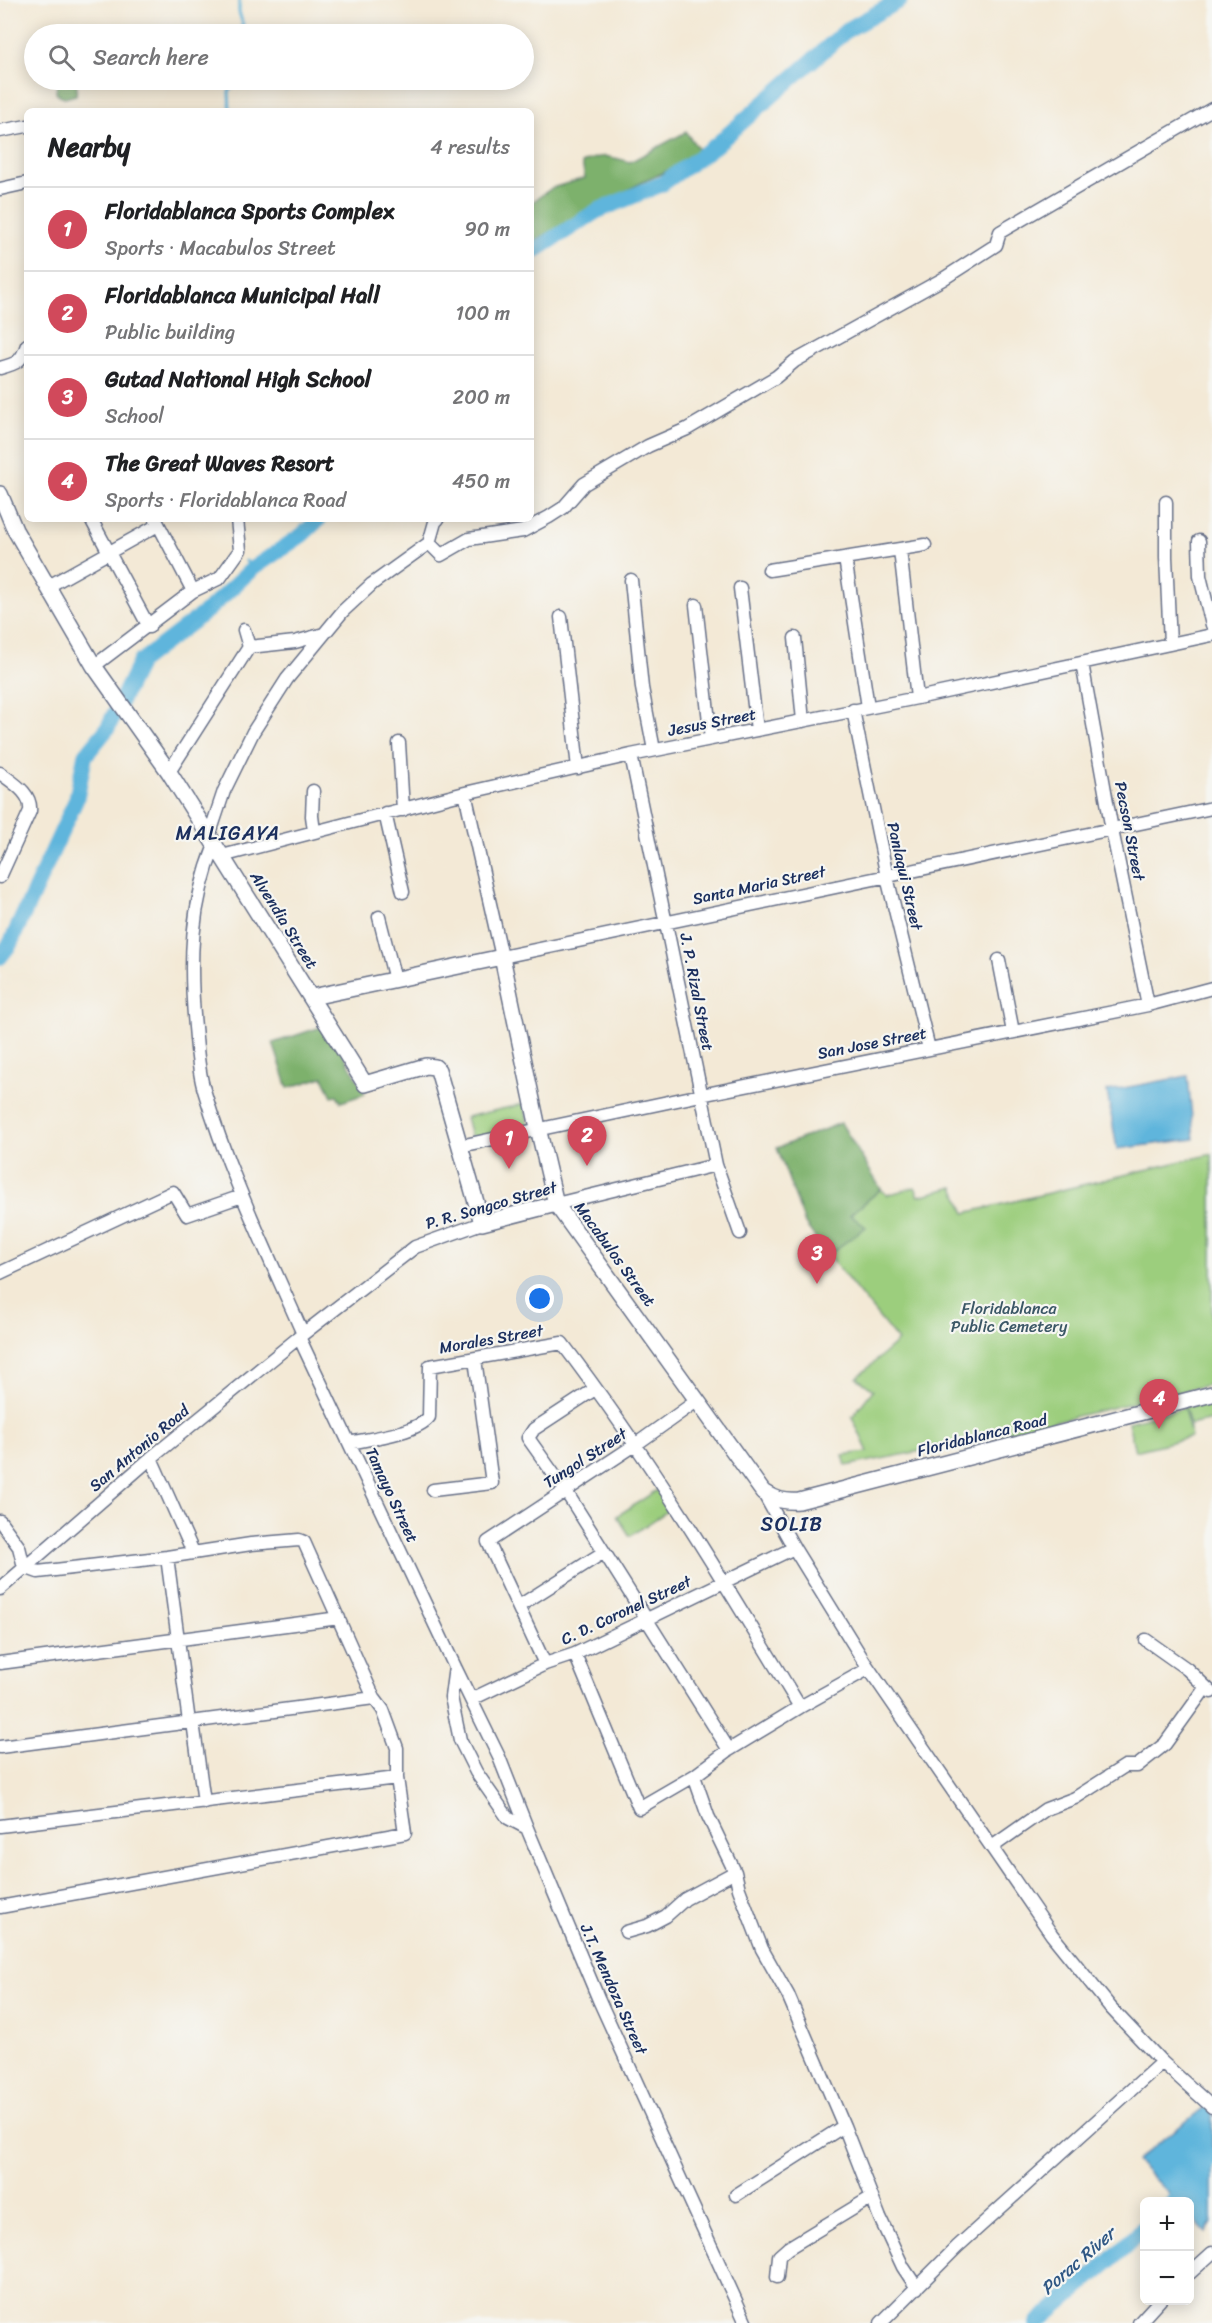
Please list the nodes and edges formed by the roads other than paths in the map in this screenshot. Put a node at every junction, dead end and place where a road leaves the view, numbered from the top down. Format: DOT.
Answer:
graph roads {
  1 [pos="1212,109"];
  2 [pos="24,127"];
  3 [pos="0,131"];
  4 [pos="24,184"];
  5 [pos="0,189"];
  6 [pos="24,356"];
  7 [pos="0,368"];
  8 [pos="0,494"];
  9 [pos="1166,502"];
  10 [pos="92,522"];
  11 [pos="154,522"];
  12 [pos="157,522"];
  13 [pos="241,522"];
  14 [pos="435,522"];
  15 [pos="1198,541"];
  16 [pos="429,543"];
  17 [pos="926,545"];
  18 [pos="106,549"];
  19 [pos="900,550"];
  20 [pos="846,558"];
  21 [pos="769,570"];
  22 [pos="632,580"];
  23 [pos="45,583"];
  24 [pos="740,588"];
  25 [pos="193,591"];
  26 [pos="696,605"];
  27 [pos="561,617"];
  28 [pos="1212,625"];
  29 [pos="149,627"];
  30 [pos="244,630"];
  31 [pos="324,634"];
  32 [pos="1212,635"];
  33 [pos="795,638"];
  34 [pos="1170,645"];
  35 [pos="249,647"];
  36 [pos="1082,663"];
  37 [pos="98,671"];
  38 [pos="917,698"];
  39 [pos="868,707"];
  40 [pos="854,710"];
  41 [pos="803,721"];
  42 [pos="757,730"];
  43 [pos="711,739"];
  44 [pos="399,743"];
  45 [pos="654,750"];
  46 [pos="631,755"];
  47 [pos="578,768"];
  48 [pos="169,772"];
  49 [pos="0,773"];
  50 [pos="313,791"];
  51 [pos="465,793"];
  52 [pos="1212,808"];
  53 [pos="403,810"];
  54 [pos="385,813"];
  55 [pos="1112,830"];
  56 [pos="314,831"];
  57 [pos="210,837"];
  58 [pos="0,877"];
  59 [pos="887,877"];
  60 [pos="403,892"];
  61 [pos="380,916"];
  62 [pos="667,923"];
  63 [pos="502,957"];
  64 [pos="999,960"];
  65 [pos="396,980"];
  66 [pos="1212,988"];
  67 [pos="312,997"];
  68 [pos="1148,1005"];
  69 [pos="1012,1032"];
  70 [pos="928,1048"];
  71 [pos="701,1095"];
  72 [pos="538,1128"];
  73 [pos="460,1146"];
  74 [pos="716,1165"];
  75 [pos="242,1196"];
  76 [pos="556,1204"];
  77 [pos="482,1223"];
  78 [pos="740,1233"];
  79 [pos="0,1273"];
  80 [pos="301,1336"];
  81 [pos="475,1359"];
  82 [pos="595,1389"];
  83 [pos="1212,1394"];
  84 [pos="698,1400"];
  85 [pos="349,1443"];
  86 [pos="635,1445"];
  87 [pos="151,1458"];
  88 [pos="433,1490"];
  89 [pos="565,1490"];
  90 [pos="763,1492"];
  91 [pos="0,1521"];
  92 [pos="794,1548"];
  93 [pos="193,1552"];
  94 [pos="604,1552"];
  95 [pos="167,1557"];
  96 [pos="24,1567"];
  97 [pos="724,1582"];
  98 [pos="0,1589"];
  99 [pos="519,1606"];
  100 [pos="339,1618"];
  101 [pos="647,1618"];
  102 [pos="179,1639"];
  103 [pos="1146,1640"];
  104 [pos="575,1654"];
  105 [pos="0,1663"];
  106 [pos="545,1665"];
  107 [pos="455,1667"];
  108 [pos="868,1669"];
  109 [pos="1209,1690"];
  110 [pos="374,1698"];
  111 [pos="472,1700"];
  112 [pos="800,1707"];
  113 [pos="191,1722"];
  114 [pos="0,1747"];
  115 [pos="729,1750"];
  116 [pos="694,1776"];
  117 [pos="398,1778"];
  118 [pos="204,1802"];
  119 [pos="0,1826"];
  120 [pos="527,1828"];
  121 [pos="992,1847"];
  122 [pos="735,1872"];
  123 [pos="0,1906"];
  124 [pos="626,1932"];
  125 [pos="1162,2062"];
  126 [pos="1212,2107"];
  127 [pos="844,2126"];
  128 [pos="736,2195"];
  129 [pos="872,2197"];
  130 [pos="1212,2253"];
  131 [pos="1194,2269"];
  132 [pos="777,2277"];
  133 [pos="917,2288"];
  134 [pos="1156,2305"];
  135 [pos="746,2323"];
  136 [pos="881,2323"];
  137 [pos="1139,2323"];
  1 -- 16 [label="street"];
  2 -- 3 [label="street"];
  4 -- 5 [label="street"];
  6 -- 7 [label="street"];
  8 -- 23 [label="main road, Alvendia Street"];
  9 -- 34 [label="street"];
  10 -- 18 [label="street"];
  11 -- 18 [label="street"];
  12 -- 25 [label="street"];
  13 -- 25 [label="street"];
  14 -- 16 [label="street"];
  15 -- 28 [label="street"];
  16 -- 31 [label="street, Tamayo Street"];
  17 -- 19 [label="street"];
  18 -- 23 [label="street"];
  18 -- 29 [label="street"];
  19 -- 20 [label="street"];
  19 -- 38 [label="street"];
  20 -- 21 [label="street"];
  20 -- 39 [label="street"];
  22 -- 45 [label="street"];
  23 -- 37 [label="main road, Alvendia Street"];
  24 -- 42 [label="street"];
  25 -- 29 [label="street"];
  26 -- 43 [label="street"];
  27 -- 47 [label="street"];
  29 -- 37 [label="street"];
  30 -- 35 [label="street"];
  31 -- 35 [label="street"];
  31 -- 57 [label="street, Tamayo Street"];
  32 -- 34 [label="street, Jesus Street"];
  33 -- 41 [label="street"];
  34 -- 36 [label="street, Jesus Street"];
  35 -- 48 [label="street"];
  36 -- 38 [label="street, Jesus Street"];
  36 -- 55 [label="street, Pecson Street"];
  37 -- 48 [label="main road, Alvendia Street"];
  38 -- 39 [label="street, Jesus Street"];
  39 -- 40 [label="street, Jesus Street"];
  40 -- 41 [label="street, Jesus Street"];
  40 -- 59 [label="street, Panlaqui Street"];
  41 -- 42 [label="street, Jesus Street"];
  42 -- 43 [label="street, Jesus Street"];
  43 -- 45 [label="street, Jesus Street"];
  44 -- 53 [label="street"];
  45 -- 46 [label="street, Jesus Street"];
  46 -- 47 [label="street, Jesus Street"];
  46 -- 62 [label="street, J. P. Rizal Street"];
  47 -- 51 [label="street, Jesus Street"];
  48 -- 57 [label="main road, Alvendia Street"];
  49 -- 58 [label="street"];
  50 -- 56 [label="street"];
  51 -- 53 [label="street, Jesus Street"];
  51 -- 63 [label="street, Macabulos Street"];
  52 -- 55 [label="street, Santa Maria Street"];
  53 -- 54 [label="street, Jesus Street"];
  54 -- 56 [label="street, Jesus Street"];
  54 -- 60 [label="street"];
  55 -- 59 [label="street, Santa Maria Street"];
  55 -- 68 [label="street, Pecson Street"];
  56 -- 57 [label="street, Jesus Street"];
  57 -- 67 [label="main road, Alvendia Street"];
  57 -- 75 [label="street, Tamayo Street"];
  59 -- 62 [label="street, Santa Maria Street"];
  59 -- 70 [label="street, Panlaqui Street"];
  61 -- 65 [label="street"];
  62 -- 63 [label="street, Santa Maria Street"];
  62 -- 71 [label="street, J. P. Rizal Street"];
  63 -- 65 [label="main road, Santa Maria Street"];
  63 -- 72 [label="main road, Macabulos Street"];
  64 -- 69 [label="street"];
  65 -- 67 [label="main road, Santa Maria Street"];
  66 -- 68 [label="street, San Jose Street"];
  67 -- 73 [label="main road, Alvendia Street"];
  68 -- 69 [label="street, San Jose Street"];
  69 -- 70 [label="street, San Jose Street"];
  70 -- 71 [label="street, San Jose Street"];
  71 -- 72 [label="street, San Jose Street"];
  71 -- 74 [label="street, J. P. Rizal Street"];
  72 -- 73 [label="street, San Jose Street"];
  72 -- 76 [label="main road, Macabulos Street"];
  73 -- 77 [label="main road"];
  74 -- 76 [label="street, P. R. Songco Street"];
  74 -- 78 [label="street, J. P. Rizal Street"];
  75 -- 79 [label="street"];
  75 -- 80 [label="street, Tamayo Street"];
  76 -- 77 [label="main road, P. R. Songco Street"];
  76 -- 84 [label="main road, Macabulos Street"];
  77 -- 80 [label="street, P. R. Songco Street"];
  80 -- 85 [label="street, Tamayo Street"];
  80 -- 87 [label="street, San Antonio Road"];
  81 -- 82 [label="street, Morales Street"];
  81 -- 85 [label="street, Morales Street"];
  81 -- 88 [label="street"];
  82 -- 86 [label="street"];
  82 -- 89 [label="street"];
  83 -- 90 [label="main road, Floridablanca Road"];
  84 -- 86 [label="street, Tungol Street"];
  84 -- 90 [label="main road, Macabulos Street"];
  85 -- 107 [label="street, Tamayo Street"];
  86 -- 89 [label="street, Tungol Street"];
  86 -- 97 [label="street"];
  87 -- 93 [label="street"];
  87 -- 96 [label="street, San Antonio Road"];
  89 -- 94 [label="street"];
  89 -- 99 [label="street, Tungol Street"];
  90 -- 92 [label="street"];
  91 -- 96 [label="street"];
  92 -- 97 [label="street, C. D. Coronel Street"];
  92 -- 108 [label="street"];
  93 -- 95 [label="street"];
  93 -- 100 [label="street"];
  94 -- 99 [label="street"];
  94 -- 101 [label="street"];
  95 -- 96 [label="street"];
  95 -- 102 [label="street"];
  96 -- 98 [label="street, San Antonio Road"];
  97 -- 101 [label="street, C. D. Coronel Street"];
  97 -- 112 [label="street"];
  99 -- 106 [label="street"];
  100 -- 102 [label="street"];
  100 -- 110 [label="street"];
  101 -- 104 [label="street, C. D. Coronel Street"];
  101 -- 115 [label="street"];
  102 -- 105 [label="street"];
  102 -- 113 [label="street"];
  103 -- 109 [label="street"];
  104 -- 106 [label="street, C. D. Coronel Street"];
  104 -- 116 [label="street"];
  106 -- 111 [label="street, C. D. Coronel Street"];
  107 -- 111 [label="street, J.T. Mendoza Street"];
  107 -- 120 [label="street"];
  108 -- 112 [label="street"];
  108 -- 121 [label="street"];
  109 -- 121 [label="street"];
  110 -- 113 [label="street"];
  110 -- 117 [label="street"];
  111 -- 120 [label="street, J.T. Mendoza Street"];
  112 -- 115 [label="street"];
  113 -- 114 [label="street"];
  113 -- 118 [label="street"];
  115 -- 116 [label="street"];
  116 -- 122 [label="street"];
  117 -- 118 [label="street"];
  117 -- 123 [label="street"];
  118 -- 119 [label="street"];
  120 -- 135 [label="street, J.T. Mendoza Street"];
  121 -- 125 [label="street"];
  122 -- 124 [label="street"];
  122 -- 127 [label="street"];
  125 -- 126 [label="street"];
  125 -- 133 [label="street"];
  127 -- 128 [label="street"];
  127 -- 129 [label="street"];
  129 -- 132 [label="street"];
  129 -- 133 [label="street"];
  130 -- 131 [label="street"];
  133 -- 136 [label="street"];
  134 -- 137 [label="street"];
}
